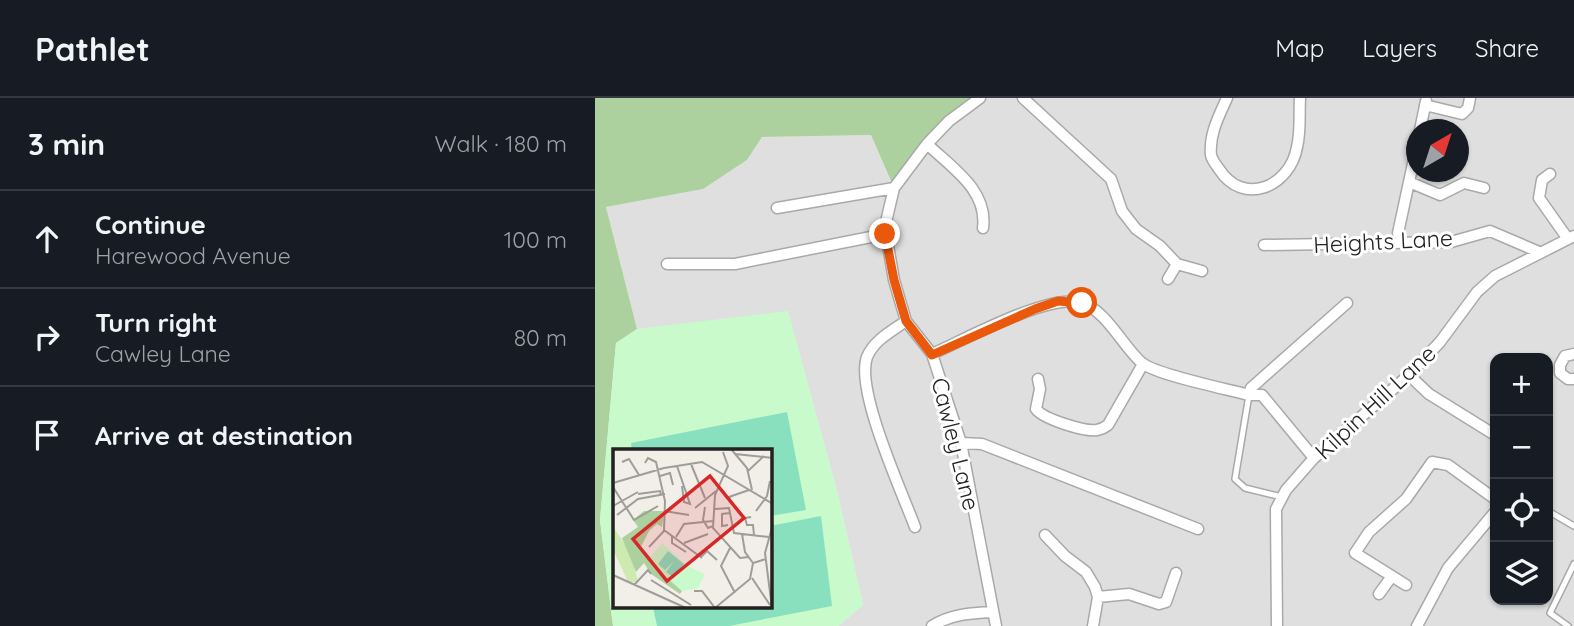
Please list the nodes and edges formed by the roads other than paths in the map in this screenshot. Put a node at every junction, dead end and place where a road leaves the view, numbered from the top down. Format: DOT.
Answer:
graph roads {
  1 [pos="980,98"];
  2 [pos="1023,98"];
  3 [pos="1227,98"];
  4 [pos="1300,98"];
  5 [pos="1471,98"];
  6 [pos="1425,100"];
  7 [pos="1422,119"];
  8 [pos="927,144"];
  9 [pos="1551,174"];
  10 [pos="1409,182"];
  11 [pos="894,188"];
  12 [pos="1484,188"];
  13 [pos="777,208"];
  14 [pos="983,228"];
  15 [pos="1398,233"];
  16 [pos="885,234"];
  17 [pos="1571,238"];
  18 [pos="1264,246"];
  19 [pos="1539,253"];
  20 [pos="667,264"];
  21 [pos="1177,264"];
  22 [pos="1202,271"];
  23 [pos="1168,279"];
  24 [pos="1347,303"];
  25 [pos="906,321"];
  26 [pos="1574,354"];
  27 [pos="932,355"];
  28 [pos="1143,364"];
  29 [pos="1409,375"];
  30 [pos="1038,379"];
  31 [pos="1574,379"];
  32 [pos="1249,396"];
  33 [pos="1490,432"];
  34 [pos="961,443"];
  35 [pos="1314,457"];
  36 [pos="1490,495"];
  37 [pos="1282,497"];
  38 [pos="1553,513"];
  39 [pos="1490,518"];
  40 [pos="1574,526"];
  41 [pos="915,527"];
  42 [pos="1198,529"];
  43 [pos="1045,535"];
  44 [pos="1574,564"];
  45 [pos="1176,573"];
  46 [pos="1392,576"];
  47 [pos="1406,584"];
  48 [pos="1379,594"];
  49 [pos="1098,597"];
  50 [pos="993,612"];
  51 [pos="932,626"];
  52 [pos="996,626"];
  53 [pos="1093,626"];
  54 [pos="1277,626"];
  55 [pos="1417,626"];
  56 [pos="1569,626"];
  1 -- 8 [label="street, Cawley Lane"];
  2 -- 21 [label="street"];
  3 -- 4 [label="street"];
  5 -- 6 [label="street"];
  6 -- 7 [label="street"];
  8 -- 11 [label="street, Cawley Lane"];
  8 -- 14 [label="street"];
  9 -- 17 [label="street"];
  10 -- 12 [label="street"];
  10 -- 15 [label="street"];
  11 -- 13 [label="street"];
  11 -- 16 [label="street, Cawley Lane"];
  16 -- 20 [label="street"];
  16 -- 25 [label="street, Cawley Lane"];
  17 -- 19 [label="street, Kilpin Hill Lane"];
  18 -- 19 [label="street, Heights Lane"];
  19 -- 29 [label="street, Kilpin Hill Lane"];
  21 -- 22 [label="street"];
  21 -- 23 [label="street"];
  24 -- 32 [label="street"];
  25 -- 27 [label="street, Cawley Lane"];
  25 -- 41 [label="street"];
  26 -- 31 [label="street"];
  27 -- 28 [label="street"];
  27 -- 34 [label="street, Cawley Lane"];
  28 -- 30 [label="street"];
  28 -- 32 [label="street"];
  29 -- 33 [label="street"];
  29 -- 35 [label="street, Kilpin Hill Lane"];
  32 -- 35 [label="street"];
  32 -- 37 [label="lane"];
  34 -- 42 [label="street"];
  34 -- 50 [label="street, Cawley Lane"];
  35 -- 37 [label="street, Kilpin Hill Lane"];
  36 -- 46 [label="street"];
  37 -- 54 [label="street, Kilpin Hill Lane"];
  38 -- 40 [label="lane"];
  39 -- 55 [label="street"];
  43 -- 49 [label="street"];
  44 -- 56 [label="lane"];
  45 -- 49 [label="street"];
  46 -- 47 [label="street"];
  46 -- 48 [label="street"];
  49 -- 53 [label="street"];
  50 -- 51 [label="street"];
  50 -- 52 [label="street, Cawley Lane"];
}
